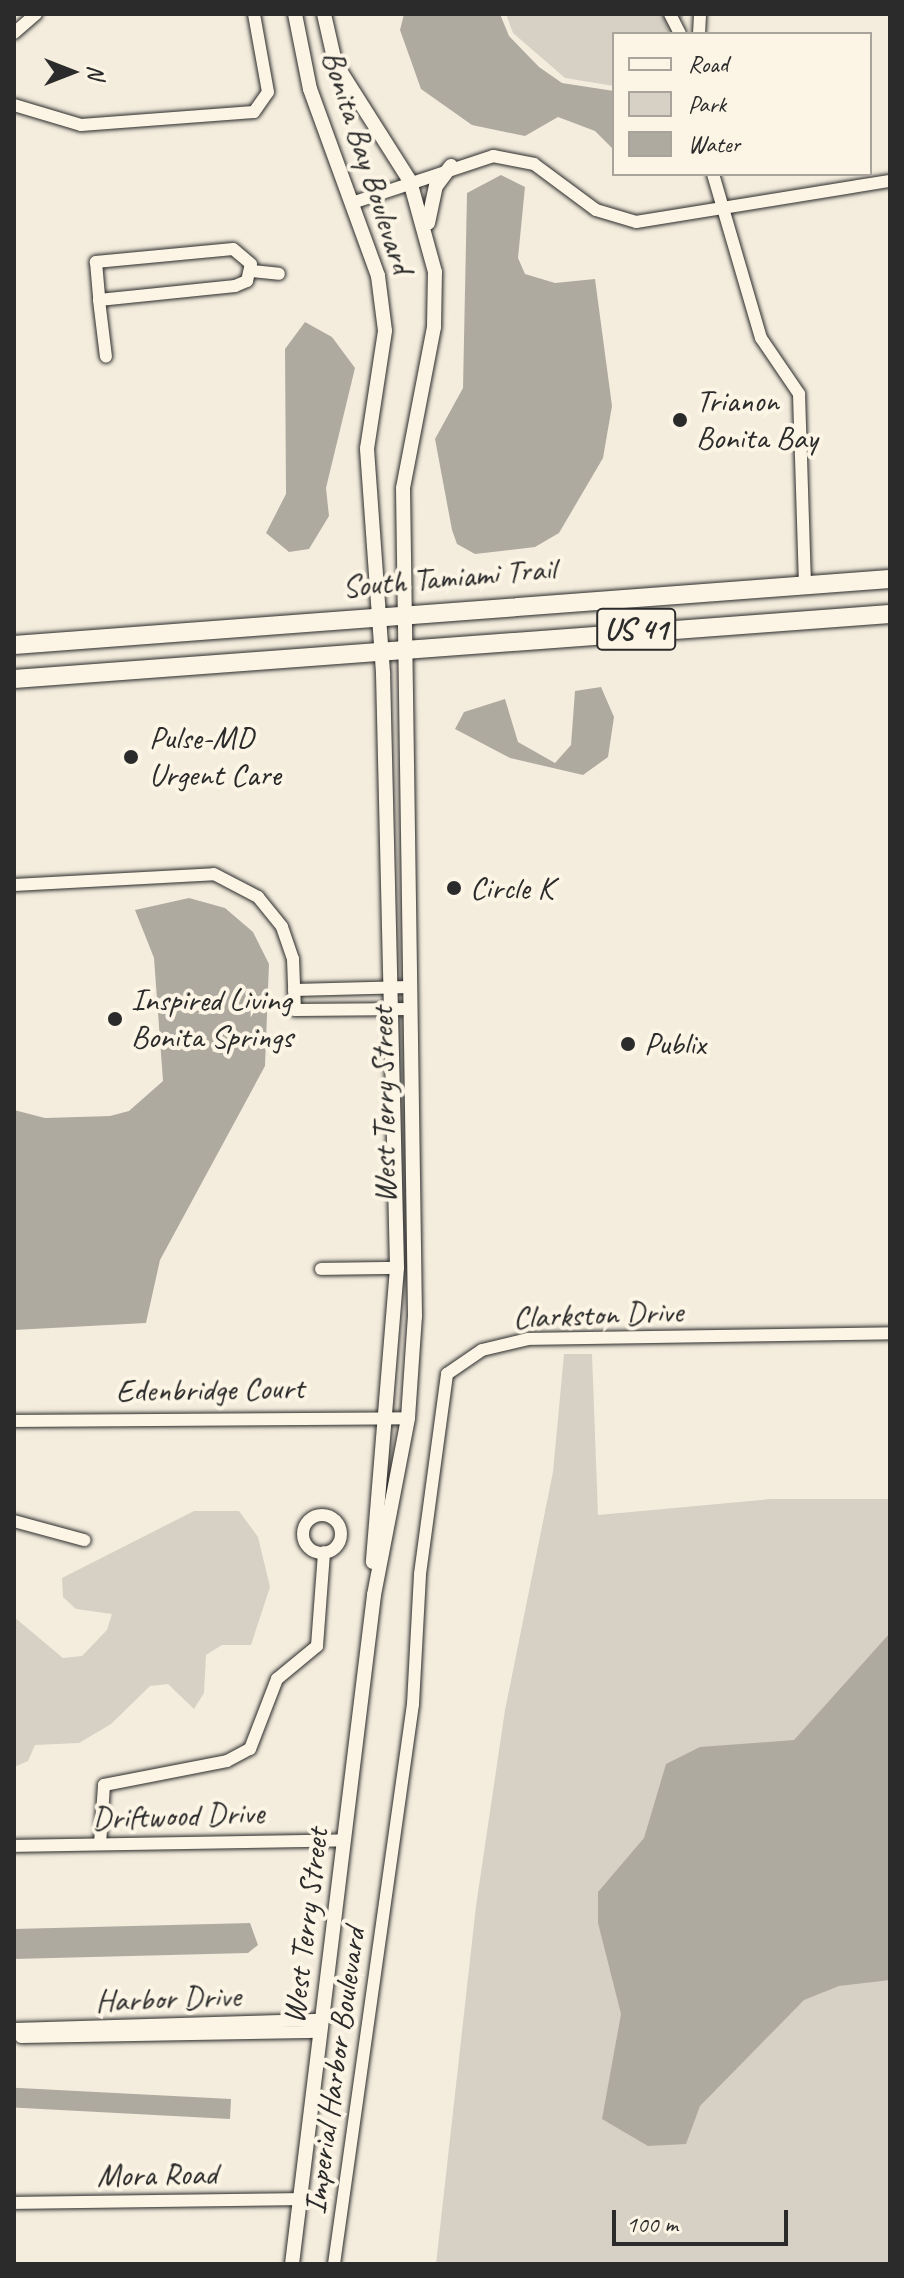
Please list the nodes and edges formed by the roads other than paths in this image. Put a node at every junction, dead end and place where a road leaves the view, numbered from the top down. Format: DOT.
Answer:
graph roads {
  1 [pos="36,14"];
  2 [pos="254,14"];
  3 [pos="295,14"];
  4 [pos="324,14"];
  5 [pos="670,14"];
  6 [pos="17,24"];
  7 [pos="679,32"];
  8 [pos="14,105"];
  9 [pos="451,166"];
  10 [pos="714,176"];
  11 [pos="410,181"];
  12 [pos="890,181"];
  13 [pos="352,203"];
  14 [pos="728,209"];
  15 [pos="427,228"];
  16 [pos="252,271"];
  17 [pos="279,274"];
  18 [pos="99,300"];
  19 [pos="106,357"];
  20 [pos="890,579"];
  21 [pos="805,583"];
  22 [pos="405,612"];
  23 [pos="380,614"];
  24 [pos="890,614"];
  25 [pos="14,645"];
  26 [pos="404,647"];
  27 [pos="382,649"];
  28 [pos="14,679"];
  29 [pos="14,885"];
  30 [pos="389,987"];
  31 [pos="409,987"];
  32 [pos="294,990"];
  33 [pos="389,1009"];
  34 [pos="410,1009"];
  35 [pos="397,1268"];
  36 [pos="321,1269"];
  37 [pos="890,1333"];
  38 [pos="388,1416"];
  39 [pos="408,1418"];
  40 [pos="14,1421"];
  41 [pos="14,1521"];
  42 [pos="84,1540"];
  43 [pos="324,1552"];
  44 [pos="374,1595"];
  45 [pos="344,1840"];
  46 [pos="100,1844"];
  47 [pos="14,1846"];
  48 [pos="388,1885"];
  49 [pos="322,2026"];
  50 [pos="14,2029"];
  51 [pos="14,2037"];
  52 [pos="300,2199"];
  53 [pos="14,2203"];
  54 [pos="292,2264"];
  55 [pos="334,2264"];
  1 -- 6 [label="street"];
  2 -- 8 [label="street"];
  3 -- 13 [label="street, Bonita Bay Boulevard"];
  4 -- 11 [label="street, Bonita Bay Boulevard"];
  5 -- 7 [label="street"];
  9 -- 11 [label="street"];
  9 -- 14 [label="street"];
  9 -- 15 [label="street"];
  10 -- 14 [label="street"];
  11 -- 13 [label="street"];
  11 -- 15 [label="street, Bonita Bay Boulevard"];
  12 -- 14 [label="street"];
  13 -- 23 [label="street, Bonita Bay Boulevard"];
  14 -- 21 [label="street"];
  15 -- 22 [label="street, Bonita Bay Boulevard"];
  16 -- 17 [label="street"];
  16 -- 18 [label="street"];
  16 -- 18 [label="street"];
  18 -- 19 [label="street"];
  20 -- 21 [label="main road, South Tamiami Trail / US 41"];
  21 -- 22 [label="main road, South Tamiami Trail / US 41"];
  22 -- 23 [label="main road, South Tamiami Trail / US 41"];
  22 -- 26 [label="street, West Terry Street"];
  23 -- 25 [label="main road, South Tamiami Trail / US 41"];
  23 -- 27 [label="street, West Terry Street"];
  24 -- 26 [label="main road, South Tamiami Trail / US 41"];
  26 -- 27 [label="main road, South Tamiami Trail / US 41"];
  26 -- 31 [label="street, West Terry Street"];
  27 -- 28 [label="main road, South Tamiami Trail / US 41"];
  27 -- 30 [label="street, West Terry Street"];
  29 -- 32 [label="street"];
  30 -- 31 [label="street"];
  30 -- 32 [label="street"];
  30 -- 33 [label="street, West Terry Street"];
  31 -- 34 [label="street, West Terry Street"];
  32 -- 33 [label="street"];
  33 -- 34 [label="street"];
  33 -- 35 [label="street, West Terry Street"];
  34 -- 39 [label="street, West Terry Street"];
  35 -- 36 [label="street"];
  35 -- 38 [label="street, West Terry Street"];
  37 -- 48 [label="street, Clarkston Drive"];
  38 -- 39 [label="street, Edenbridge Court"];
  38 -- 40 [label="street, Edenbridge Court"];
  38 -- 44 [label="street, West Terry Street"];
  39 -- 44 [label="street, West Terry Street"];
  41 -- 42 [label="street"];
  43 -- 46 [label="street"];
  44 -- 45 [label="street, West Terry Street"];
  45 -- 46 [label="street, Driftwood Drive"];
  45 -- 49 [label="street, West Terry Street"];
  46 -- 47 [label="street, Driftwood Drive"];
  48 -- 55 [label="street, Imperial Harbor Boulevard"];
  49 -- 50 [label="street, Harbor Drive"];
  49 -- 51 [label="street, Harbor Drive"];
  49 -- 52 [label="street, West Terry Street"];
  52 -- 53 [label="street, Mora Road"];
  52 -- 54 [label="street, West Terry Street"];
}
